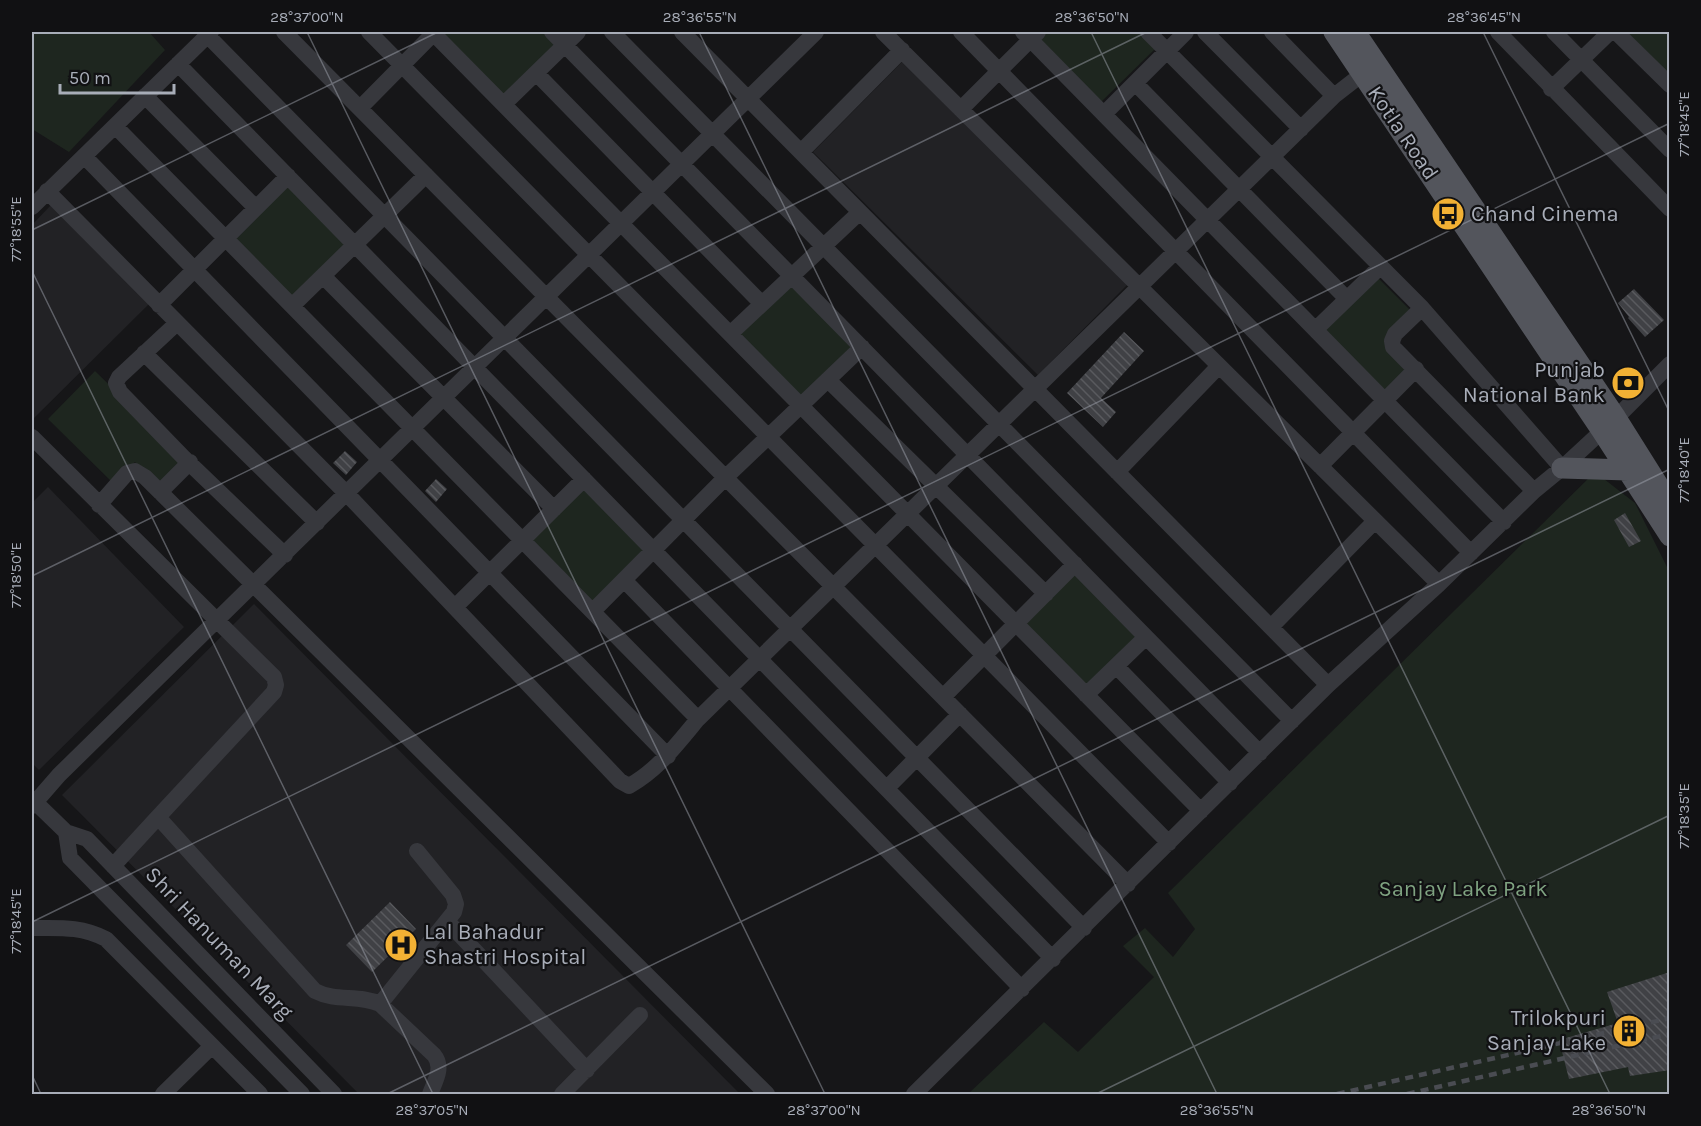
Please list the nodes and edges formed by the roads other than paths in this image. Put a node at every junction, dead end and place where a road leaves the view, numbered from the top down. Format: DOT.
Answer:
graph roads {
  1 [pos="284,32"];
  2 [pos="369,32"];
  3 [pos="434,32"];
  4 [pos="552,32"];
  5 [pos="578,32"];
  6 [pos="612,32"];
  7 [pos="816,32"];
  8 [pos="883,32"];
  9 [pos="961,32"];
  10 [pos="1148,32"];
  11 [pos="1186,32"];
  12 [pos="1205,32"];
  13 [pos="1272,32"];
  14 [pos="1334,32"];
  15 [pos="1355,32"];
  16 [pos="1498,32"];
  17 [pos="1554,32"];
  18 [pos="1610,32"];
  19 [pos="1616,32"];
  20 [pos="209,33"];
  21 [pos="687,33"];
  22 [pos="1031,34"];
  23 [pos="565,44"];
  24 [pos="902,50"];
  25 [pos="1167,51"];
  26 [pos="1583,60"];
  27 [pos="178,64"];
  28 [pos="402,65"];
  29 [pos="1370,69"];
  30 [pos="999,71"];
  31 [pos="536,73"];
  32 [pos="1135,83"];
  33 [pos="1670,85"];
  34 [pos="1551,88"];
  35 [pos="145,96"];
  36 [pos="1334,96"];
  37 [pos="748,99"];
  38 [pos="504,104"];
  39 [pos="360,108"];
  40 [pos="961,109"];
  41 [pos="1104,114"];
  42 [pos="115,126"];
  43 [pos="1301,129"];
  44 [pos="713,133"];
  45 [pos="1670,150"];
  46 [pos="801,152"];
  47 [pos="84,156"];
  48 [pos="1272,157"];
  49 [pos="682,164"];
  50 [pos="426,175"];
  51 [pos="288,176"];
  52 [pos="1240,189"];
  53 [pos="47,191"];
  54 [pos="652,192"];
  55 [pos="32,207"];
  56 [pos="256,208"];
  57 [pos="1670,209"];
  58 [pos="860,212"];
  59 [pos="385,216"];
  60 [pos="1208,220"];
  61 [pos="622,223"];
  62 [pos="225,238"];
  63 [pos="355,245"];
  64 [pos="823,246"];
  65 [pos="1176,251"];
  66 [pos="589,255"];
  67 [pos="1381,266"];
  68 [pos="195,269"];
  69 [pos="323,276"];
  70 [pos="792,276"];
  71 [pos="1140,286"];
  72 [pos="547,297"];
  73 [pos="1347,299"];
  74 [pos="762,304"];
  75 [pos="159,305"];
  76 [pos="292,306"];
  77 [pos="1422,308"];
  78 [pos="177,323"];
  79 [pos="1316,329"];
  80 [pos="730,334"];
  81 [pos="505,338"];
  82 [pos="862,347"];
  83 [pos="144,353"];
  84 [pos="1670,364"];
  85 [pos="1219,366"];
  86 [pos="475,368"];
  87 [pos="1416,369"];
  88 [pos="828,380"];
  89 [pos="1035,389"];
  90 [pos="444,398"];
  91 [pos="1386,400"];
  92 [pos="801,405"];
  93 [pos="999,424"];
  94 [pos="1609,425"];
  95 [pos="413,429"];
  96 [pos="1354,432"];
  97 [pos="768,436"];
  98 [pos="32,437"];
  99 [pos="968,455"];
  100 [pos="381,460"];
  101 [pos="190,462"];
  102 [pos="1320,466"];
  103 [pos="1562,468"];
  104 [pos="1628,470"];
  105 [pos="1118,472"];
  106 [pos="726,477"];
  107 [pos="584,479"];
  108 [pos="936,486"];
  109 [pos="1534,491"];
  110 [pos="160,492"];
  111 [pos="346,494"];
  112 [pos="1670,504"];
  113 [pos="99,505"];
  114 [pos="554,509"];
  115 [pos="908,514"];
  116 [pos="683,520"];
  117 [pos="1376,521"];
  118 [pos="1504,522"];
  119 [pos="317,523"];
  120 [pos="1670,536"];
  121 [pos="522,540"];
  122 [pos="875,545"];
  123 [pos="654,550"];
  124 [pos="1471,553"];
  125 [pos="285,555"];
  126 [pos="1075,564"];
  127 [pos="490,572"];
  128 [pos="624,580"];
  129 [pos="1439,584"];
  130 [pos="254,586"];
  131 [pos="833,586"];
  132 [pos="1046,594"];
  133 [pos="455,607"];
  134 [pos="593,611"];
  135 [pos="217,622"];
  136 [pos="1016,624"];
  137 [pos="1271,627"];
  138 [pos="790,629"];
  139 [pos="1146,637"];
  140 [pos="985,656"];
  141 [pos="760,658"];
  142 [pos="1116,666"];
  143 [pos="1328,685"];
  144 [pos="730,687"];
  145 [pos="1086,694"];
  146 [pos="943,697"];
  147 [pos="960,714"];
  148 [pos="698,718"];
  149 [pos="1292,721"];
  150 [pos="1260,753"];
  151 [pos="668,756"];
  152 [pos="917,758"];
  153 [pos="1230,783"];
  154 [pos="887,788"];
  155 [pos="33,802"];
  156 [pos="1201,811"];
  157 [pos="159,817"];
  158 [pos="66,832"];
  159 [pos="1169,843"];
  160 [pos="417,851"];
  161 [pos="113,866"];
  162 [pos="1128,884"];
  163 [pos="447,921"];
  164 [pos="32,928"];
  165 [pos="1084,928"];
  166 [pos="1053,959"];
  167 [pos="1022,990"];
  168 [pos="380,1004"];
  169 [pos="640,1016"];
  170 [pos="212,1046"];
  171 [pos="587,1070"];
  172 [pos="163,1095"];
  173 [pos="260,1095"];
  174 [pos="302,1095"];
  175 [pos="334,1095"];
  176 [pos="430,1095"];
  177 [pos="562,1095"];
  178 [pos="767,1095"];
  179 [pos="914,1095"];
  1 -- 39 [label="street"];
  2 -- 28 [label="street"];
  3 -- 28 [label="street"];
  3 -- 38 [label="street"];
  4 -- 23 [label="street"];
  5 -- 23 [label="street"];
  6 -- 44 [label="street"];
  7 -- 37 [label="street"];
  8 -- 24 [label="street"];
  9 -- 30 [label="street"];
  10 -- 25 [label="street"];
  11 -- 25 [label="street"];
  12 -- 43 [label="street"];
  13 -- 36 [label="street"];
  14 -- 29 [label="main road, Kotla Road"];
  15 -- 29 [label="main road, Kotla Road"];
  16 -- 34 [label="street"];
  17 -- 26 [label="street"];
  18 -- 26 [label="street"];
  19 -- 33 [label="street"];
  20 -- 27 [label="street"];
  20 -- 59 [label="street"];
  21 -- 37 [label="street"];
  22 -- 30 [label="street"];
  22 -- 41 [label="street"];
  23 -- 31 [label="street"];
  23 -- 49 [label="street"];
  24 -- 40 [label="street"];
  24 -- 46 [label="street"];
  25 -- 32 [label="street"];
  25 -- 48 [label="street"];
  26 -- 34 [label="street"];
  26 -- 45 [label="street"];
  27 -- 35 [label="street"];
  27 -- 51 [label="street"];
  28 -- 39 [label="street"];
  28 -- 66 [label="street"];
  29 -- 36 [label="street"];
  29 -- 94 [label="main road, Kotla Road"];
  30 -- 40 [label="street"];
  30 -- 65 [label="street"];
  31 -- 38 [label="street"];
  31 -- 54 [label="street"];
  32 -- 41 [label="street"];
  32 -- 52 [label="street"];
  34 -- 57 [label="street"];
  35 -- 42 [label="street"];
  35 -- 56 [label="street"];
  36 -- 43 [label="street"];
  37 -- 44 [label="street"];
  37 -- 46 [label="street"];
  38 -- 61 [label="street"];
  39 -- 50 [label="street"];
  40 -- 71 [label="street"];
  41 -- 60 [label="street"];
  42 -- 47 [label="street"];
  42 -- 62 [label="street"];
  43 -- 48 [label="street"];
  44 -- 49 [label="street"];
  44 -- 64 [label="street"];
  46 -- 58 [label="street"];
  47 -- 53 [label="street"];
  47 -- 68 [label="street"];
  48 -- 52 [label="street"];
  48 -- 67 [label="street"];
  49 -- 54 [label="street"];
  49 -- 70 [label="street"];
  50 -- 59 [label="street"];
  50 -- 72 [label="street"];
  51 -- 56 [label="street"];
  51 -- 63 [label="street"];
  52 -- 60 [label="street"];
  52 -- 73 [label="street"];
  53 -- 55 [label="street"];
  53 -- 75 [label="street"];
  54 -- 61 [label="street"];
  54 -- 74 [label="street"];
  56 -- 62 [label="street"];
  58 -- 64 [label="street"];
  58 -- 89 [label="street"];
  59 -- 63 [label="street"];
  59 -- 81 [label="street"];
  60 -- 65 [label="street"];
  60 -- 79 [label="street"];
  61 -- 66 [label="street"];
  61 -- 80 [label="street"];
  62 -- 68 [label="street"];
  62 -- 76 [label="street"];
  63 -- 69 [label="street"];
  63 -- 86 [label="street"];
  64 -- 70 [label="street"];
  64 -- 93 [label="street"];
  65 -- 71 [label="street"];
  65 -- 96 [label="street"];
  66 -- 72 [label="street"];
  66 -- 97 [label="street"];
  67 -- 73 [label="street"];
  67 -- 77 [label="street"];
  68 -- 75 [label="street"];
  68 -- 100 [label="street"];
  69 -- 76 [label="street"];
  69 -- 90 [label="street"];
  70 -- 74 [label="street"];
  70 -- 82 [label="street"];
  71 -- 85 [label="street"];
  71 -- 89 [label="street"];
  72 -- 81 [label="street"];
  72 -- 106 [label="street"];
  73 -- 79 [label="street"];
  74 -- 80 [label="street"];
  75 -- 78 [label="street"];
  76 -- 95 [label="street"];
  77 -- 87 [label="street"];
  77 -- 103 [label="street"];
  78 -- 83 [label="street"];
  78 -- 111 [label="street"];
  79 -- 91 [label="street"];
  80 -- 92 [label="street"];
  81 -- 86 [label="street"];
  81 -- 116 [label="street"];
  82 -- 88 [label="street"];
  82 -- 99 [label="street"];
  83 -- 101 [label="street"];
  83 -- 119 [label="street"];
  84 -- 94 [label="street"];
  85 -- 102 [label="street"];
  85 -- 105 [label="street"];
  86 -- 90 [label="street"];
  86 -- 107 [label="street"];
  87 -- 91 [label="street"];
  87 -- 109 [label="street"];
  88 -- 92 [label="street"];
  88 -- 108 [label="street"];
  89 -- 93 [label="street"];
  89 -- 105 [label="street"];
  90 -- 95 [label="street"];
  90 -- 114 [label="street"];
  91 -- 96 [label="street"];
  91 -- 118 [label="street"];
  92 -- 97 [label="street"];
  92 -- 115 [label="street"];
  93 -- 99 [label="street"];
  93 -- 149 [label="street"];
  94 -- 103 [label="street"];
  94 -- 104 [label="main road, Kotla Road"];
  94 -- 112 [label="main road, Kotla Road"];
  95 -- 100 [label="street"];
  95 -- 121 [label="street"];
  96 -- 102 [label="street"];
  96 -- 124 [label="street"];
  97 -- 106 [label="street"];
  97 -- 122 [label="street"];
  98 -- 113 [label="street"];
  99 -- 108 [label="street"];
  99 -- 126 [label="street"];
  100 -- 111 [label="street"];
  100 -- 127 [label="street"];
  101 -- 110 [label="street"];
  101 -- 125 [label="street"];
  102 -- 117 [label="street"];
  103 -- 104 [label="main road"];
  103 -- 109 [label="street"];
  104 -- 120 [label="main road, Kotla Road"];
  105 -- 137 [label="street"];
  106 -- 116 [label="street"];
  106 -- 131 [label="street"];
  107 -- 114 [label="street"];
  107 -- 123 [label="street"];
  108 -- 115 [label="street"];
  108 -- 132 [label="street"];
  109 -- 118 [label="street"];
  110 -- 113 [label="street"];
  110 -- 130 [label="street"];
  111 -- 119 [label="street"];
  111 -- 133 [label="street"];
  113 -- 135 [label="street"];
  114 -- 121 [label="street"];
  115 -- 122 [label="street"];
  115 -- 136 [label="street"];
  116 -- 123 [label="street"];
  116 -- 138 [label="street"];
  117 -- 129 [label="street"];
  117 -- 137 [label="street"];
  118 -- 124 [label="street"];
  119 -- 125 [label="street"];
  121 -- 127 [label="street"];
  121 -- 134 [label="street"];
  122 -- 131 [label="street"];
  122 -- 140 [label="street"];
  123 -- 128 [label="street"];
  123 -- 141 [label="street"];
  124 -- 129 [label="street"];
  125 -- 130 [label="street"];
  126 -- 132 [label="street"];
  126 -- 139 [label="street"];
  127 -- 133 [label="street"];
  127 -- 151 [label="street"];
  128 -- 134 [label="street"];
  128 -- 144 [label="street"];
  129 -- 143 [label="street"];
  130 -- 135 [label="street"];
  130 -- 178 [label="street"];
  131 -- 138 [label="street"];
  131 -- 146 [label="street"];
  132 -- 136 [label="street"];
  133 -- 151 [label="street"];
  134 -- 148 [label="street"];
  135 -- 155 [label="street"];
  135 -- 157 [label="street"];
  136 -- 140 [label="street"];
  136 -- 145 [label="street"];
  137 -- 143 [label="street"];
  138 -- 141 [label="street"];
  138 -- 152 [label="street"];
  139 -- 142 [label="street"];
  139 -- 150 [label="street"];
  140 -- 146 [label="street"];
  140 -- 159 [label="street"];
  141 -- 144 [label="street"];
  141 -- 154 [label="street"];
  142 -- 145 [label="street"];
  142 -- 153 [label="street"];
  143 -- 149 [label="street"];
  144 -- 148 [label="street"];
  144 -- 167 [label="street"];
  145 -- 156 [label="street"];
  146 -- 147 [label="street"];
  147 -- 152 [label="street"];
  147 -- 162 [label="street"];
  148 -- 151 [label="street"];
  149 -- 150 [label="street"];
  150 -- 153 [label="street"];
  152 -- 154 [label="street"];
  152 -- 165 [label="street"];
  153 -- 156 [label="street"];
  154 -- 166 [label="street"];
  155 -- 158 [label="street, Shri Hanuman Marg"];
  156 -- 159 [label="street"];
  157 -- 161 [label="street"];
  157 -- 168 [label="street"];
  158 -- 161 [label="street, Shri Hanuman Marg"];
  158 -- 174 [label="street, Shri Hanuman Marg"];
  159 -- 162 [label="street"];
  160 -- 163 [label="street"];
  161 -- 175 [label="street, Shri Hanuman Marg"];
  162 -- 165 [label="street"];
  163 -- 168 [label="street"];
  163 -- 171 [label="street"];
  164 -- 170 [label="street"];
  165 -- 166 [label="street"];
  166 -- 167 [label="street"];
  167 -- 179 [label="street"];
  168 -- 176 [label="street"];
  169 -- 171 [label="street"];
  170 -- 172 [label="street"];
  170 -- 173 [label="street"];
  171 -- 177 [label="street"];
}
